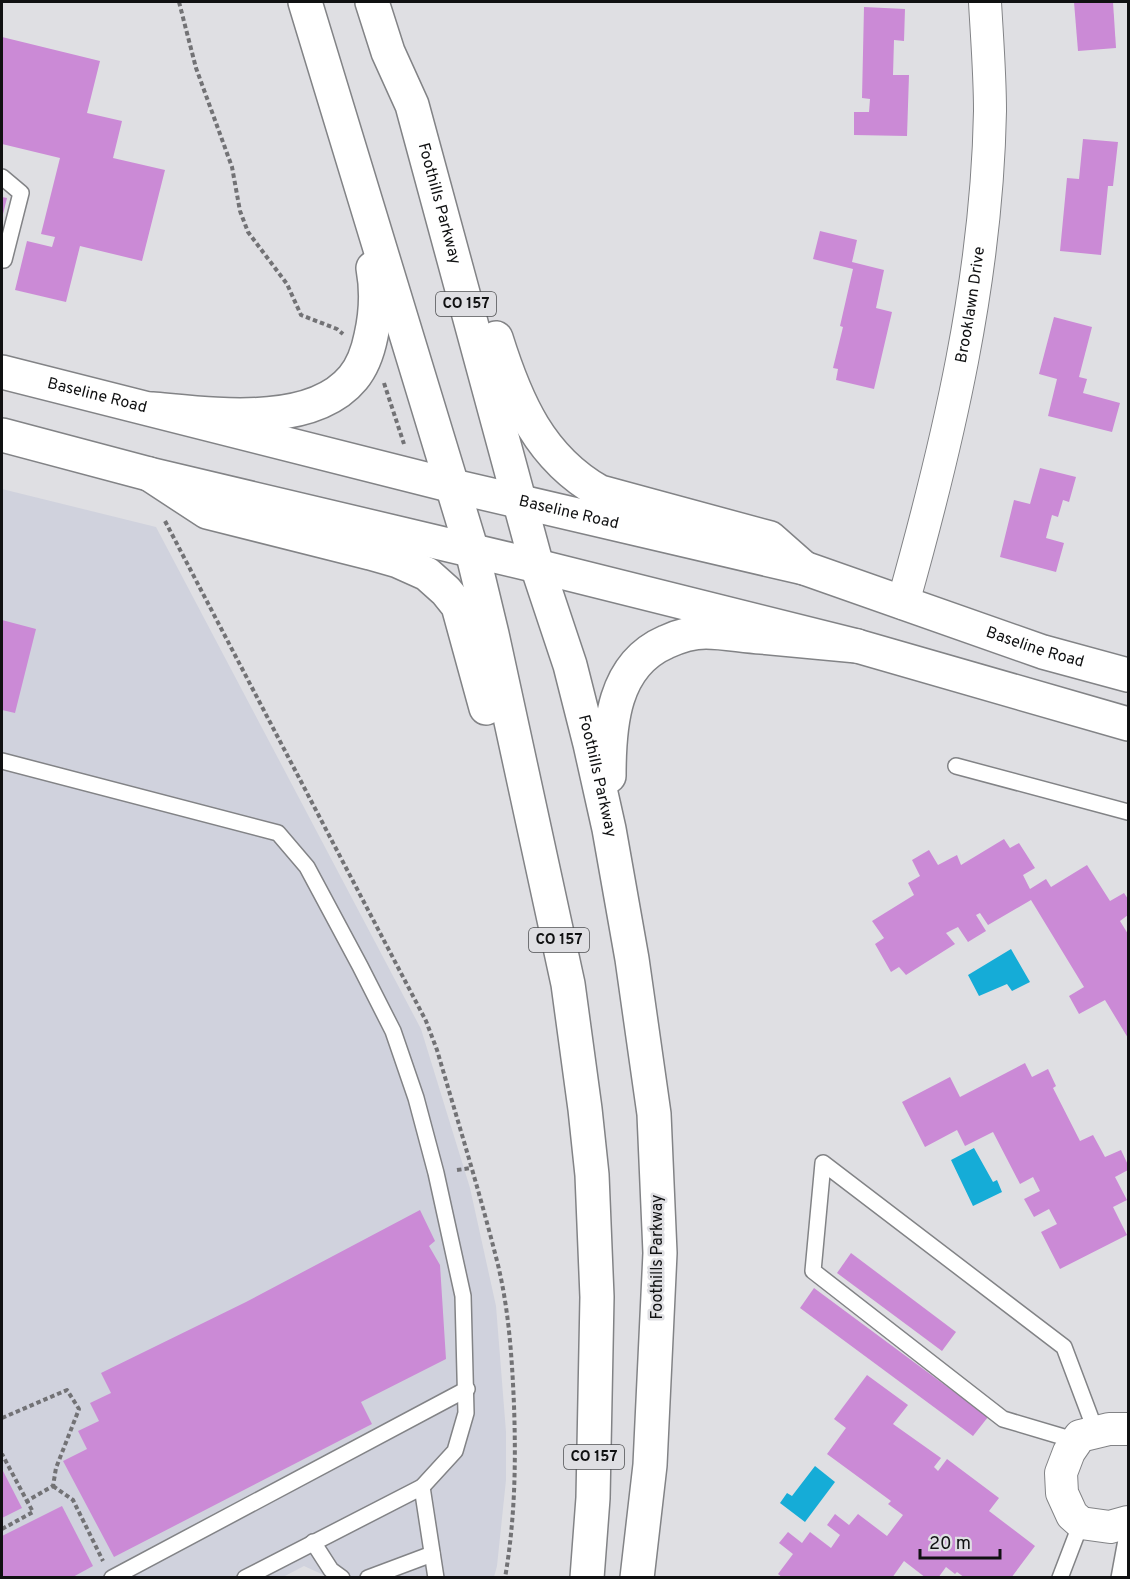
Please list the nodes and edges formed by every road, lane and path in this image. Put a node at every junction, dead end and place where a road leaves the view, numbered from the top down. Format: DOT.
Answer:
graph roads {
  1 [pos="179,2"];
  2 [pos="305,2"];
  3 [pos="372,2"];
  4 [pos="985,2"];
  5 [pos="412,105"];
  6 [pos="2,177"];
  7 [pos="361,186"];
  8 [pos="2,259"];
  9 [pos="301,315"];
  10 [pos="2,372"];
  11 [pos="152,409"];
  12 [pos="2,435"];
  13 [pos="149,474"];
  14 [pos="453,486"];
  15 [pos="520,502"];
  16 [pos="472,551"];
  17 [pos="537,566"];
  18 [pos="804,568"];
  19 [pos="903,603"];
  20 [pos="857,646"];
  21 [pos="1128,675"];
  22 [pos="1128,724"];
  23 [pos="2,761"];
  24 [pos="956,766"];
  25 [pos="1128,812"];
  26 [pos="609,829"];
  27 [pos="550,894"];
  28 [pos="466,1389"];
  29 [pos="2,1418"];
  30 [pos="1128,1429"];
  31 [pos="1086,1437"];
  32 [pos="2,1454"];
  33 [pos="53,1486"];
  34 [pos="422,1487"];
  35 [pos="27,1501"];
  36 [pos="1081,1522"];
  37 [pos="1128,1522"];
  38 [pos="2,1528"];
  39 [pos="1128,1529"];
  40 [pos="313,1542"];
  41 [pos="432,1554"];
  42 [pos="114,1576"];
  43 [pos="245,1578"];
  44 [pos="342,1578"];
  45 [pos="368,1578"];
  46 [pos="436,1578"];
  47 [pos="587,1578"];
  48 [pos="637,1578"];
  49 [pos="1060,1578"];
  50 [pos="1119,1578"];
  1 -- 9 [label="path"];
  2 -- 7 [label="main road, CO 157"];
  3 -- 5 [label="main road, Foothills Parkway / CO 157"];
  4 -- 19 [label="street, Brooklawn Drive"];
  5 -- 15 [label="main road, Foothills Parkway / CO 157"];
  5 -- 18 [label="main road"];
  6 -- 8 [label="lane"];
  7 -- 11 [label="main road"];
  7 -- 14 [label="main road, CO 157"];
  10 -- 11 [label="main road, Baseline Road"];
  11 -- 14 [label="main road, Baseline Road"];
  12 -- 13 [label="main road"];
  13 -- 16 [label="main road"];
  13 -- 27 [label="main road"];
  14 -- 15 [label="main road, Baseline Road"];
  14 -- 16 [label="main road, CO 157"];
  15 -- 17 [label="main road, Foothills Parkway / CO 157"];
  15 -- 18 [label="main road, Baseline Road"];
  16 -- 17 [label="main road"];
  16 -- 27 [label="main road, CO 157"];
  17 -- 20 [label="main road"];
  17 -- 26 [label="main road, Foothills Parkway / CO 157"];
  18 -- 19 [label="main road, Baseline Road"];
  19 -- 21 [label="main road, Baseline Road"];
  20 -- 22 [label="main road"];
  20 -- 26 [label="main road"];
  23 -- 28 [label="lane"];
  24 -- 25 [label="lane"];
  26 -- 48 [label="main road, Foothills Parkway / CO 157"];
  27 -- 47 [label="main road, CO 157"];
  28 -- 34 [label="lane"];
  28 -- 42 [label="lane"];
  29 -- 33 [label="path"];
  30 -- 31 [label="street"];
  31 -- 31 [label="lane"];
  31 -- 36 [label="street"];
  32 -- 35 [label="path"];
  33 -- 35 [label="path"];
  33 -- 42 [label="path"];
  34 -- 40 [label="lane"];
  34 -- 41 [label="lane"];
  35 -- 38 [label="path"];
  36 -- 37 [label="street"];
  36 -- 49 [label="lane"];
  39 -- 50 [label="lane"];
  40 -- 43 [label="lane"];
  40 -- 44 [label="lane"];
  41 -- 45 [label="lane"];
  41 -- 46 [label="lane"];
}
